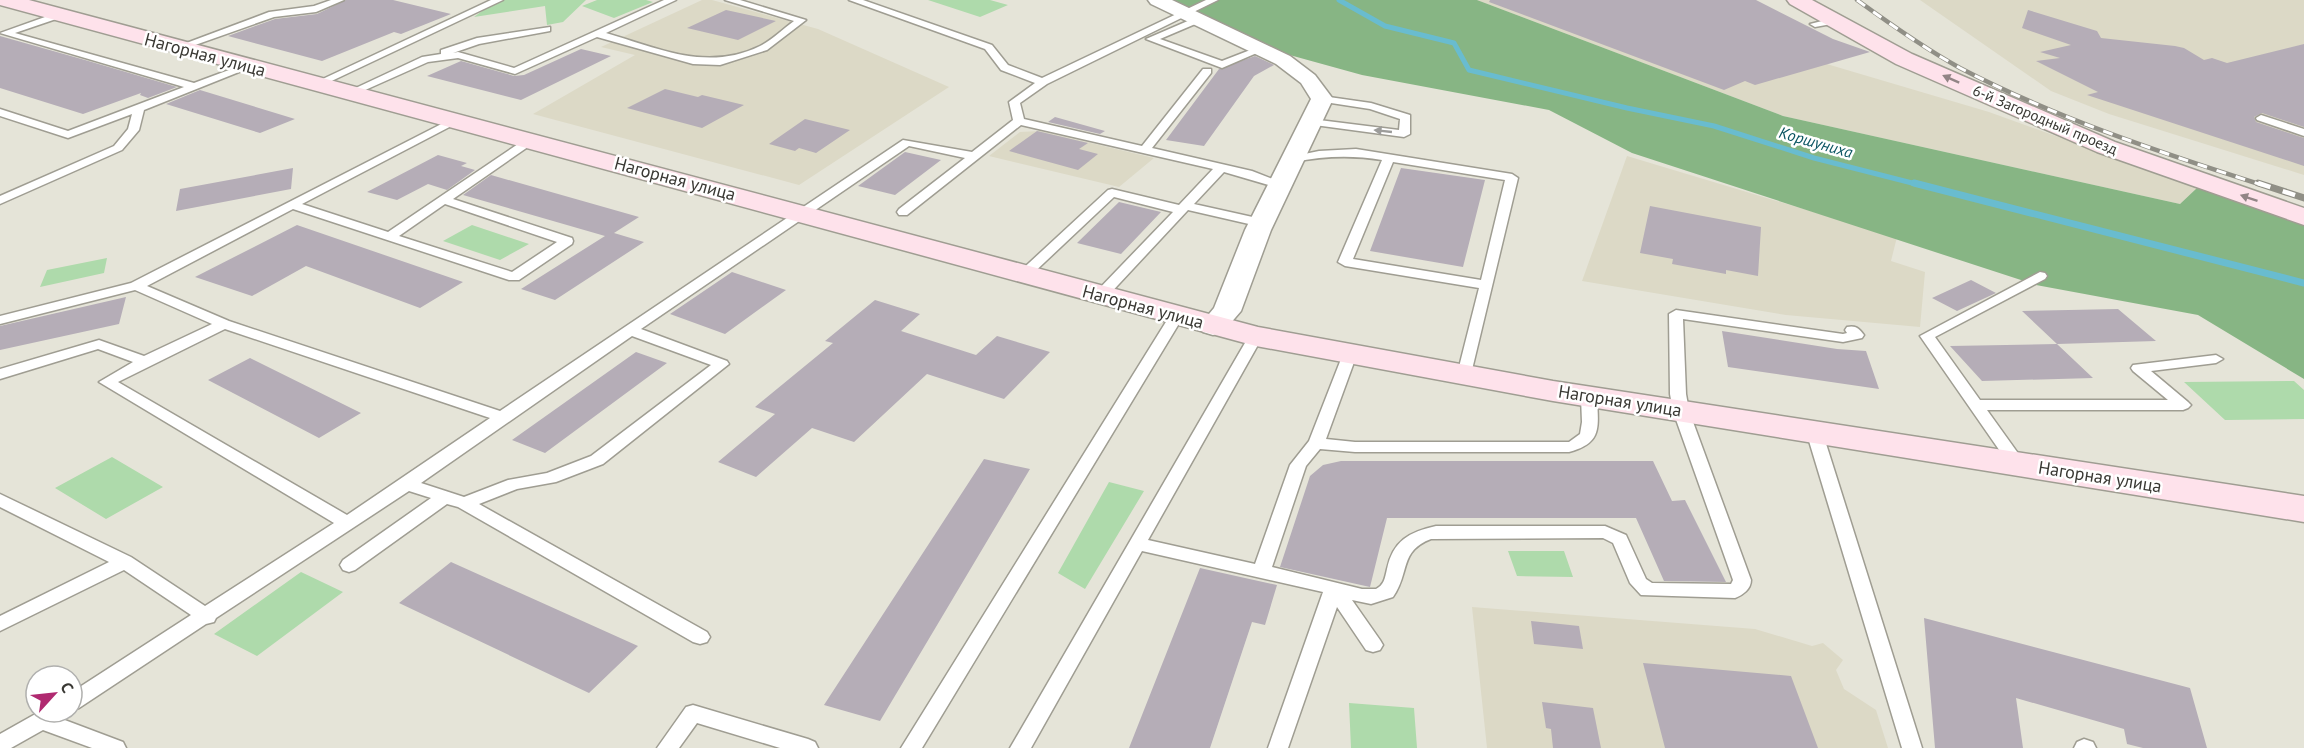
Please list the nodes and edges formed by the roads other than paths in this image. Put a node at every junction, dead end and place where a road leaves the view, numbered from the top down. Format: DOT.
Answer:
graph roads {
  1 [pos="11,0"];
  2 [pos="339,0"];
  3 [pos="498,0"];
  4 [pos="671,0"];
  5 [pos="730,0"];
  6 [pos="854,0"];
  7 [pos="1157,0"];
  8 [pos="1214,0"];
  9 [pos="1797,0"];
  10 [pos="59,15"];
  11 [pos="1190,17"];
  12 [pos="547,29"];
  13 [pos="3,34"];
  14 [pos="597,34"];
  15 [pos="178,48"];
  16 [pos="1261,48"];
  17 [pos="426,59"];
  18 [pos="249,66"];
  19 [pos="1207,71"];
  20 [pos="1043,82"];
  21 [pos="316,84"];
  22 [pos="196,87"];
  23 [pos="350,93"];
  24 [pos="1322,99"];
  25 [pos="139,109"];
  26 [pos="0,112"];
  27 [pos="2261,118"];
  28 [pos="455,120"];
  29 [pos="1019,121"];
  30 [pos="1311,122"];
  31 [pos="2304,133"];
  32 [pos="531,140"];
  33 [pos="1145,150"];
  34 [pos="973,156"];
  35 [pos="1389,158"];
  36 [pos="1294,159"];
  37 [pos="1221,168"];
  38 [pos="1282,185"];
  39 [pos="0,200"];
  40 [pos="445,200"];
  41 [pos="292,205"];
  42 [pos="1184,208"];
  43 [pos="903,212"];
  44 [pos="801,214"];
  45 [pos="2304,217"];
  46 [pos="1262,223"];
  47 [pos="390,236"];
  48 [pos="1023,275"];
  49 [pos="2040,276"];
  50 [pos="1485,285"];
  51 [pos="136,286"];
  52 [pos="1100,296"];
  53 [pos="1176,317"];
  54 [pos="0,320"];
  55 [pos="224,324"];
  56 [pos="1213,326"];
  57 [pos="630,330"];
  58 [pos="1852,330"];
  59 [pos="1256,336"];
  60 [pos="1350,354"];
  61 [pos="2216,359"];
  62 [pos="145,361"];
  63 [pos="0,374"];
  64 [pos="1465,375"];
  65 [pos="1589,397"];
  66 [pos="1976,405"];
  67 [pos="1681,411"];
  68 [pos="502,417"];
  69 [pos="1814,430"];
  70 [pos="1317,443"];
  71 [pos="2017,463"];
  72 [pos="407,484"];
  73 [pos="445,497"];
  74 [pos="0,500"];
  75 [pos="464,503"];
  76 [pos="2304,509"];
  77 [pos="348,523"];
  78 [pos="1138,544"];
  79 [pos="124,562"];
  80 [pos="349,565"];
  81 [pos="1261,572"];
  82 [pos="1334,588"];
  83 [pos="207,616"];
  84 [pos="0,624"];
  85 [pos="700,637"];
  86 [pos="1373,645"];
  87 [pos="84,694"];
  88 [pos="37,724"];
  89 [pos="65,724"];
  90 [pos="0,744"];
  91 [pos="116,748"];
  92 [pos="667,748"];
  93 [pos="808,748"];
  94 [pos="911,748"];
  95 [pos="1020,748"];
  96 [pos="1278,748"];
  97 [pos="1912,748"];
  1 -- 10 [label="street, Нагорная улица"];
  2 -- 15 [label="lane"];
  3 -- 21 [label="lane"];
  4 -- 14 [label="lane"];
  5 -- 14 [label="lane"];
  6 -- 20 [label="lane"];
  7 -- 11 [label="street"];
  8 -- 11 [label="lane"];
  45 -- 9 [label="street, 6-й Загородный проезд, one-way"];
  10 -- 13 [label="lane"];
  10 -- 15 [label="street, Нагорная улица"];
  11 -- 16 [label="street"];
  11 -- 16 [label="lane"];
  11 -- 20 [label="lane"];
  12 -- 17 [label="lane"];
  13 -- 22 [label="lane"];
  14 -- 17 [label="lane"];
  15 -- 18 [label="street, Нагорная улица"];
  16 -- 24 [label="street"];
  17 -- 23 [label="lane"];
  18 -- 21 [label="street, Нагорная улица"];
  18 -- 22 [label="lane"];
  19 -- 33 [label="lane"];
  20 -- 29 [label="lane"];
  21 -- 23 [label="street, Нагорная улица"];
  22 -- 25 [label="lane"];
  23 -- 28 [label="street, Нагорная улица"];
  24 -- 30 [label="street"];
  24 -- 30 [label="lane, one-way"];
  25 -- 26 [label="lane"];
  25 -- 39 [label="lane"];
  27 -- 31 [label="lane"];
  28 -- 32 [label="street, Нагорная улица"];
  28 -- 41 [label="lane"];
  29 -- 33 [label="lane"];
  29 -- 34 [label="lane"];
  30 -- 36 [label="street"];
  32 -- 40 [label="lane"];
  32 -- 44 [label="street, Нагорная улица"];
  33 -- 37 [label="lane"];
  34 -- 43 [label="lane"];
  34 -- 44 [label="lane"];
  35 -- 36 [label="lane"];
  35 -- 50 [label="lane"];
  35 -- 50 [label="lane"];
  36 -- 38 [label="street"];
  37 -- 38 [label="lane"];
  37 -- 42 [label="lane"];
  38 -- 46 [label="street"];
  40 -- 47 [label="lane"];
  40 -- 47 [label="lane"];
  41 -- 47 [label="lane"];
  41 -- 51 [label="lane"];
  42 -- 46 [label="lane"];
  42 -- 48 [label="lane"];
  42 -- 52 [label="lane"];
  44 -- 48 [label="street, Нагорная улица"];
  44 -- 57 [label="lane"];
  46 -- 56 [label="street"];
  48 -- 52 [label="street, Нагорная улица"];
  49 -- 66 [label="lane"];
  50 -- 64 [label="lane"];
  51 -- 54 [label="lane"];
  51 -- 55 [label="lane"];
  52 -- 53 [label="street, Нагорная улица"];
  53 -- 56 [label="street, Нагорная улица"];
  53 -- 94 [label="lane"];
  55 -- 62 [label="lane"];
  55 -- 68 [label="lane"];
  56 -- 59 [label="street, Нагорная улица"];
  57 -- 68 [label="lane"];
  57 -- 75 [label="lane"];
  58 -- 67 [label="lane"];
  59 -- 60 [label="street, Нагорная улица"];
  59 -- 78 [label="lane"];
  60 -- 64 [label="street, Нагорная улица"];
  60 -- 70 [label="lane"];
  61 -- 66 [label="lane"];
  62 -- 63 [label="lane"];
  62 -- 77 [label="lane"];
  64 -- 65 [label="street, Нагорная улица"];
  65 -- 67 [label="street, Нагорная улица"];
  65 -- 70 [label="lane"];
  66 -- 71 [label="lane"];
  67 -- 69 [label="street, Нагорная улица"];
  67 -- 82 [label="lane"];
  68 -- 72 [label="lane"];
  69 -- 71 [label="street, Нагорная улица"];
  69 -- 97 [label="lane"];
  70 -- 81 [label="lane"];
  71 -- 76 [label="street, Нагорная улица"];
  72 -- 73 [label="lane"];
  72 -- 77 [label="lane"];
  73 -- 75 [label="lane"];
  73 -- 80 [label="lane"];
  74 -- 79 [label="lane"];
  75 -- 85 [label="lane"];
  77 -- 83 [label="lane"];
  78 -- 81 [label="lane"];
  78 -- 95 [label="lane"];
  79 -- 83 [label="lane"];
  79 -- 84 [label="lane"];
  81 -- 82 [label="lane"];
  82 -- 86 [label="lane"];
  82 -- 96 [label="lane"];
  83 -- 87 [label="lane"];
  88 -- 90 [label="lane"];
  89 -- 91 [label="lane"];
  92 -- 93 [label="lane"];
}
